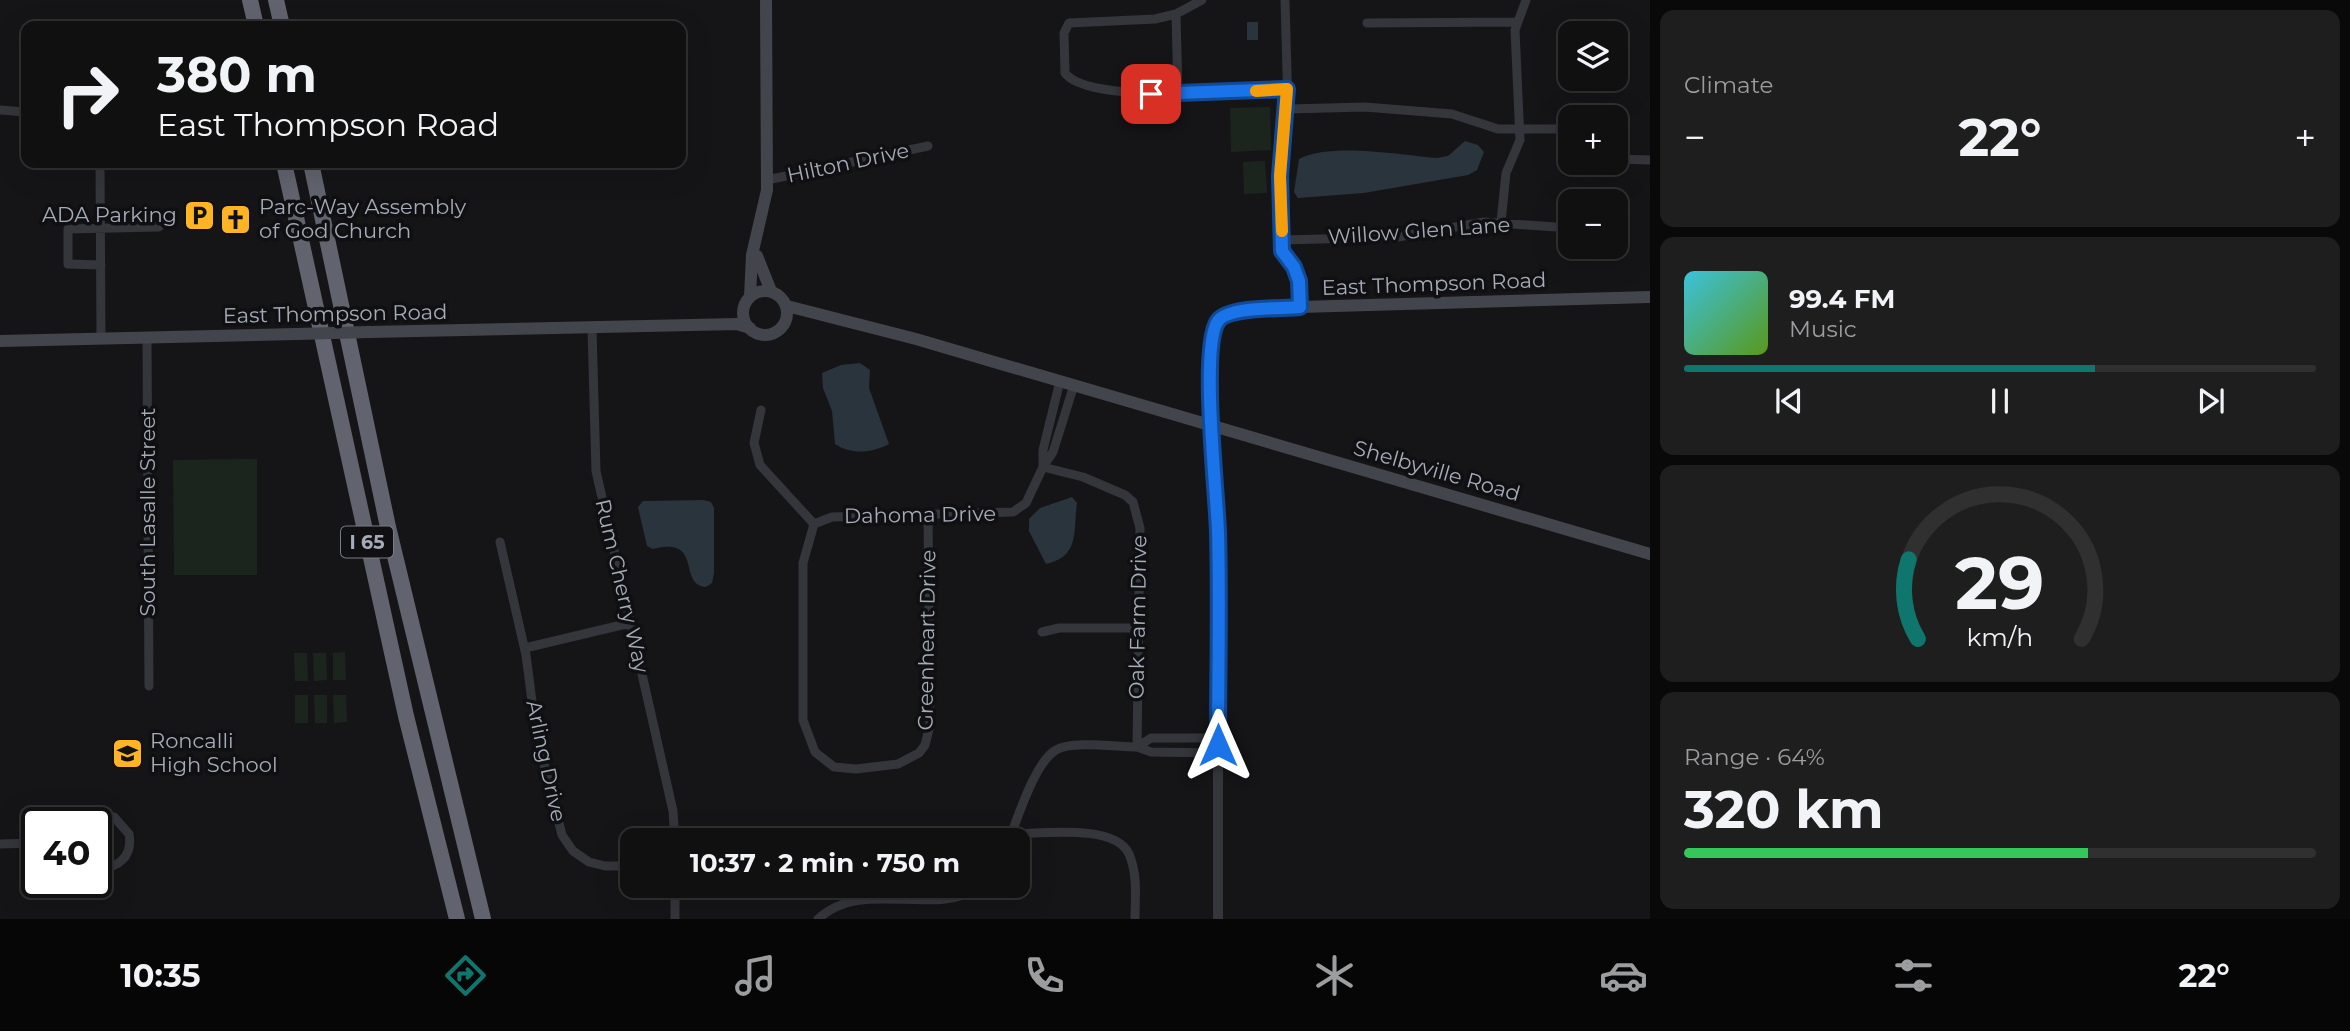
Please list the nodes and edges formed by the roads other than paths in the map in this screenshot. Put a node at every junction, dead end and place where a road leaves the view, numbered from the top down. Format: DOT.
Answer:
graph roads {
  1 [pos="250,0"];
  2 [pos="276,0"];
  3 [pos="766,0"];
  4 [pos="1202,0"];
  5 [pos="1285,0"];
  6 [pos="1526,0"];
  7 [pos="1176,14"];
  8 [pos="255,21"];
  9 [pos="281,21"];
  10 [pos="1517,22"];
  11 [pos="1367,23"];
  12 [pos="1287,89"];
  13 [pos="1178,94"];
  14 [pos="1288,108"];
  15 [pos="0,110"];
  16 [pos="21,112"];
  17 [pos="1520,129"];
  18 [pos="1558,129"];
  19 [pos="928,146"];
  20 [pos="1628,159"];
  21 [pos="1650,160"];
  22 [pos="100,168"];
  23 [pos="286,168"];
  24 [pos="312,168"];
  25 [pos="767,180"];
  26 [pos="1502,222"];
  27 [pos="159,227"];
  28 [pos="1556,227"];
  29 [pos="101,228"];
  30 [pos="1282,240"];
  31 [pos="755,245"];
  32 [pos="101,265"];
  33 [pos="771,291"];
  34 [pos="1650,296"];
  35 [pos="750,297"];
  36 [pos="787,306"];
  37 [pos="1300,307"];
  38 [pos="744,309"];
  39 [pos="841,319"];
  40 [pos="786,321"];
  41 [pos="671,327"];
  42 [pos="750,328"];
  43 [pos="592,329"];
  44 [pos="148,338"];
  45 [pos="101,339"];
  46 [pos="0,341"];
  47 [pos="1060,381"];
  48 [pos="1074,385"];
  49 [pos="761,410"];
  50 [pos="1212,425"];
  51 [pos="1043,467"];
  52 [pos="928,514"];
  53 [pos="814,524"];
  54 [pos="500,542"];
  55 [pos="1650,554"];
  56 [pos="630,623"];
  57 [pos="1139,628"];
  58 [pos="1042,632"];
  59 [pos="525,648"];
  60 [pos="149,686"];
  61 [pos="1218,738"];
  62 [pos="1137,747"];
  63 [pos="1218,753"];
  64 [pos="112,817"];
  65 [pos="674,828"];
  66 [pos="1014,828"];
  67 [pos="1030,836"];
  68 [pos="21,843"];
  69 [pos="0,844"];
  70 [pos="112,866"];
  71 [pos="620,866"];
  72 [pos="675,898"];
  73 [pos="948,898"];
  74 [pos="457,919"];
  75 [pos="483,919"];
  76 [pos="675,919"];
  77 [pos="818,919"];
  78 [pos="1135,919"];
  79 [pos="1219,919"];
  1 -- 8 [label="highway"];
  2 -- 9 [label="highway"];
  3 -- 25 [label="main road"];
  4 -- 7 [label="street"];
  5 -- 12 [label="street"];
  6 -- 10 [label="street"];
  7 -- 13 [label="street"];
  7 -- 13 [label="street"];
  10 -- 11 [label="street"];
  10 -- 17 [label="street, Willow Glen Lane"];
  12 -- 13 [label="street"];
  12 -- 14 [label="street"];
  14 -- 17 [label="street"];
  14 -- 30 [label="street"];
  15 -- 16 [label="street"];
  17 -- 18 [label="street"];
  17 -- 26 [label="street, Willow Glen Lane"];
  19 -- 25 [label="street, Hilton Drive"];
  20 -- 21 [label="street"];
  22 -- 29 [label="street"];
  23 -- 74 [label="highway, I 65"];
  24 -- 75 [label="highway, I 65"];
  25 -- 31 [label="main road"];
  26 -- 28 [label="street, Willow Glen Lane"];
  26 -- 30 [label="street, Willow Glen Lane"];
  27 -- 29 [label="street"];
  29 -- 32 [label="street"];
  29 -- 32 [label="street"];
  30 -- 37 [label="street"];
  31 -- 33 [label="main road"];
  31 -- 35 [label="main road"];
  32 -- 45 [label="street"];
  33 -- 35 [label="main road"];
  33 -- 36 [label="main road"];
  34 -- 37 [label="main road, East Thompson Road"];
  35 -- 38 [label="main road"];
  36 -- 39 [label="main road"];
  36 -- 40 [label="main road"];
  37 -- 50 [label="main road, East Thompson Road"];
  38 -- 41 [label="main road, East Thompson Road"];
  38 -- 42 [label="main road"];
  39 -- 40 [label="main road"];
  39 -- 47 [label="main road"];
  40 -- 42 [label="main road"];
  41 -- 42 [label="main road, East Thompson Road"];
  41 -- 43 [label="main road, East Thompson Road"];
  43 -- 44 [label="main road, East Thompson Road, bridge"];
  43 -- 56 [label="street, Rum Cherry Way"];
  44 -- 45 [label="main road, East Thompson Road"];
  44 -- 60 [label="street, South Lasalle Street"];
  45 -- 46 [label="main road, East Thompson Road"];
  47 -- 48 [label="main road"];
  47 -- 51 [label="street, Dahoma Drive"];
  48 -- 50 [label="main road"];
  48 -- 51 [label="street, Dahoma Drive"];
  49 -- 53 [label="street"];
  50 -- 55 [label="main road, Shelbyville Road"];
  50 -- 61 [label="street"];
  51 -- 52 [label="street, Dahoma Drive"];
  51 -- 57 [label="street, Oak Farm Drive"];
  52 -- 53 [label="street, Dahoma Drive"];
  52 -- 53 [label="street, Greenheart Drive"];
  54 -- 59 [label="street, Arling Drive"];
  56 -- 59 [label="street"];
  56 -- 65 [label="street, Rum Cherry Way"];
  57 -- 58 [label="street"];
  57 -- 62 [label="street, Oak Farm Drive"];
  59 -- 71 [label="street, Arling Drive"];
  61 -- 62 [label="street"];
  61 -- 63 [label="street"];
  62 -- 63 [label="street"];
  62 -- 66 [label="street"];
  63 -- 79 [label="street"];
  64 -- 70 [label="street"];
  67 -- 78 [label="street"];
  68 -- 69 [label="street"];
  72 -- 76 [label="street"];
  73 -- 77 [label="street"];
}
